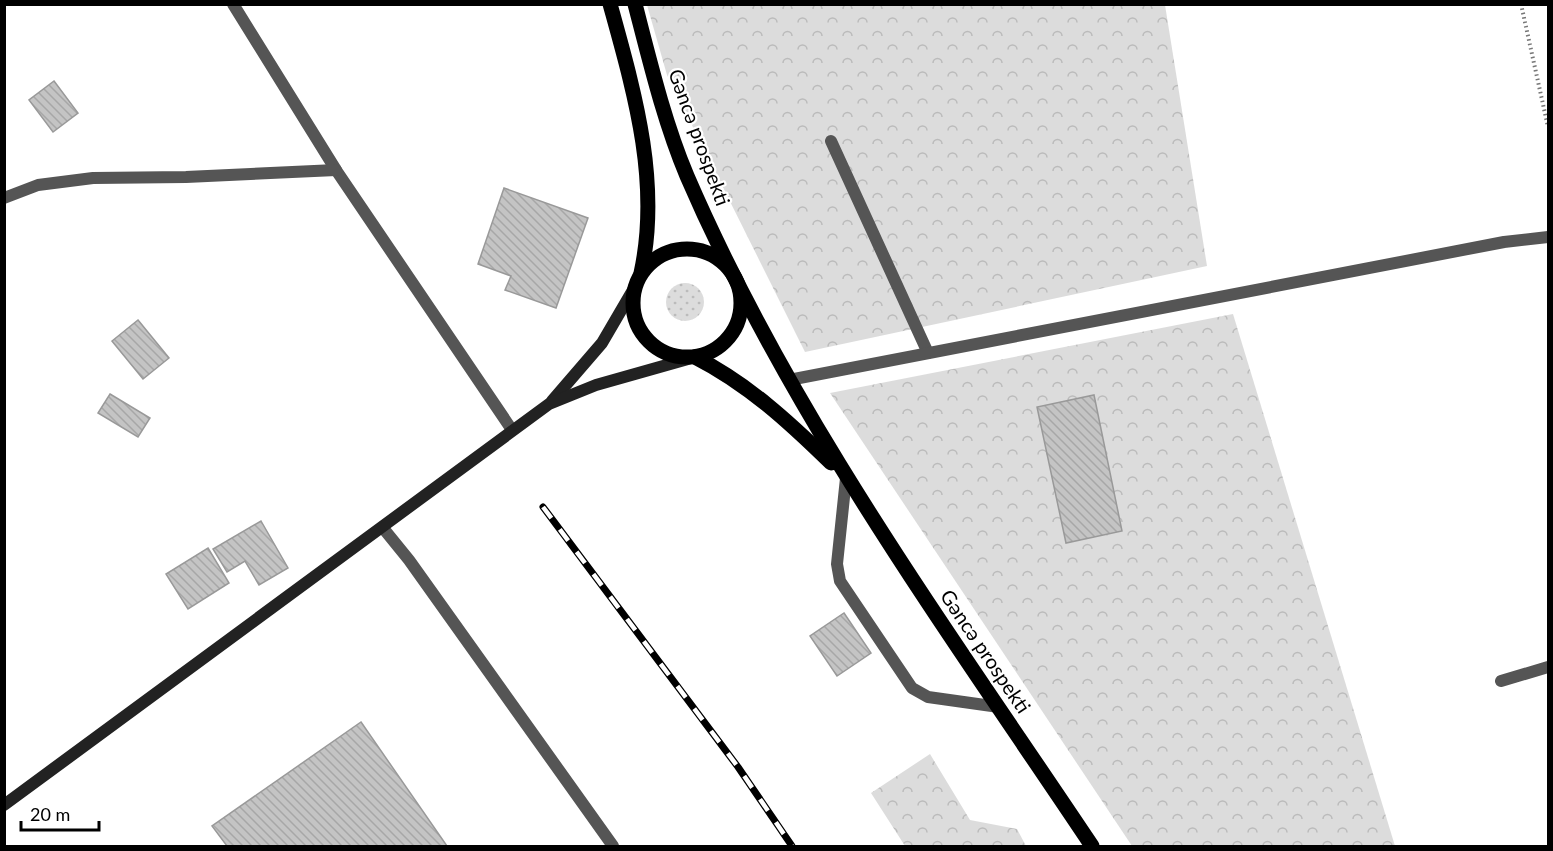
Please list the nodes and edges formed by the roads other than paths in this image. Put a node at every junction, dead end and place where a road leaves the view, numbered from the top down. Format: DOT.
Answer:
graph roads {
  1 [pos="233,4"];
  2 [pos="610,4"];
  3 [pos="635,4"];
  4 [pos="831,141"];
  5 [pos="336,170"];
  6 [pos="4,198"];
  7 [pos="1548,237"];
  8 [pos="640,278"];
  9 [pos="736,280"];
  10 [pos="928,353"];
  11 [pos="695,357"];
  12 [pos="789,380"];
  13 [pos="549,404"];
  14 [pos="512,430"];
  15 [pos="846,478"];
  16 [pos="383,528"];
  17 [pos="1548,667"];
  18 [pos="1501,681"];
  19 [pos="999,707"];
  20 [pos="5,803"];
  21 [pos="613,846"];
  22 [pos="1092,846"];
  1 -- 5 [label="street"];
  2 -- 8 [label="main road"];
  3 -- 9 [label="main road, Gəncə prospekti"];
  4 -- 10 [label="street"];
  5 -- 6 [label="street"];
  5 -- 14 [label="street"];
  7 -- 10 [label="street"];
  8 -- 9 [label="main road"];
  8 -- 11 [label="main road"];
  8 -- 13 [label="main road"];
  9 -- 11 [label="main road"];
  9 -- 12 [label="main road"];
  10 -- 12 [label="street"];
  11 -- 13 [label="main road"];
  11 -- 15 [label="main road"];
  12 -- 15 [label="main road"];
  13 -- 14 [label="main road"];
  14 -- 16 [label="main road"];
  15 -- 19 [label="main road, Gəncə prospekti"];
  15 -- 19 [label="street"];
  16 -- 20 [label="main road"];
  16 -- 21 [label="street"];
  17 -- 18 [label="street"];
  19 -- 22 [label="main road, Gəncə prospekti"];
}
